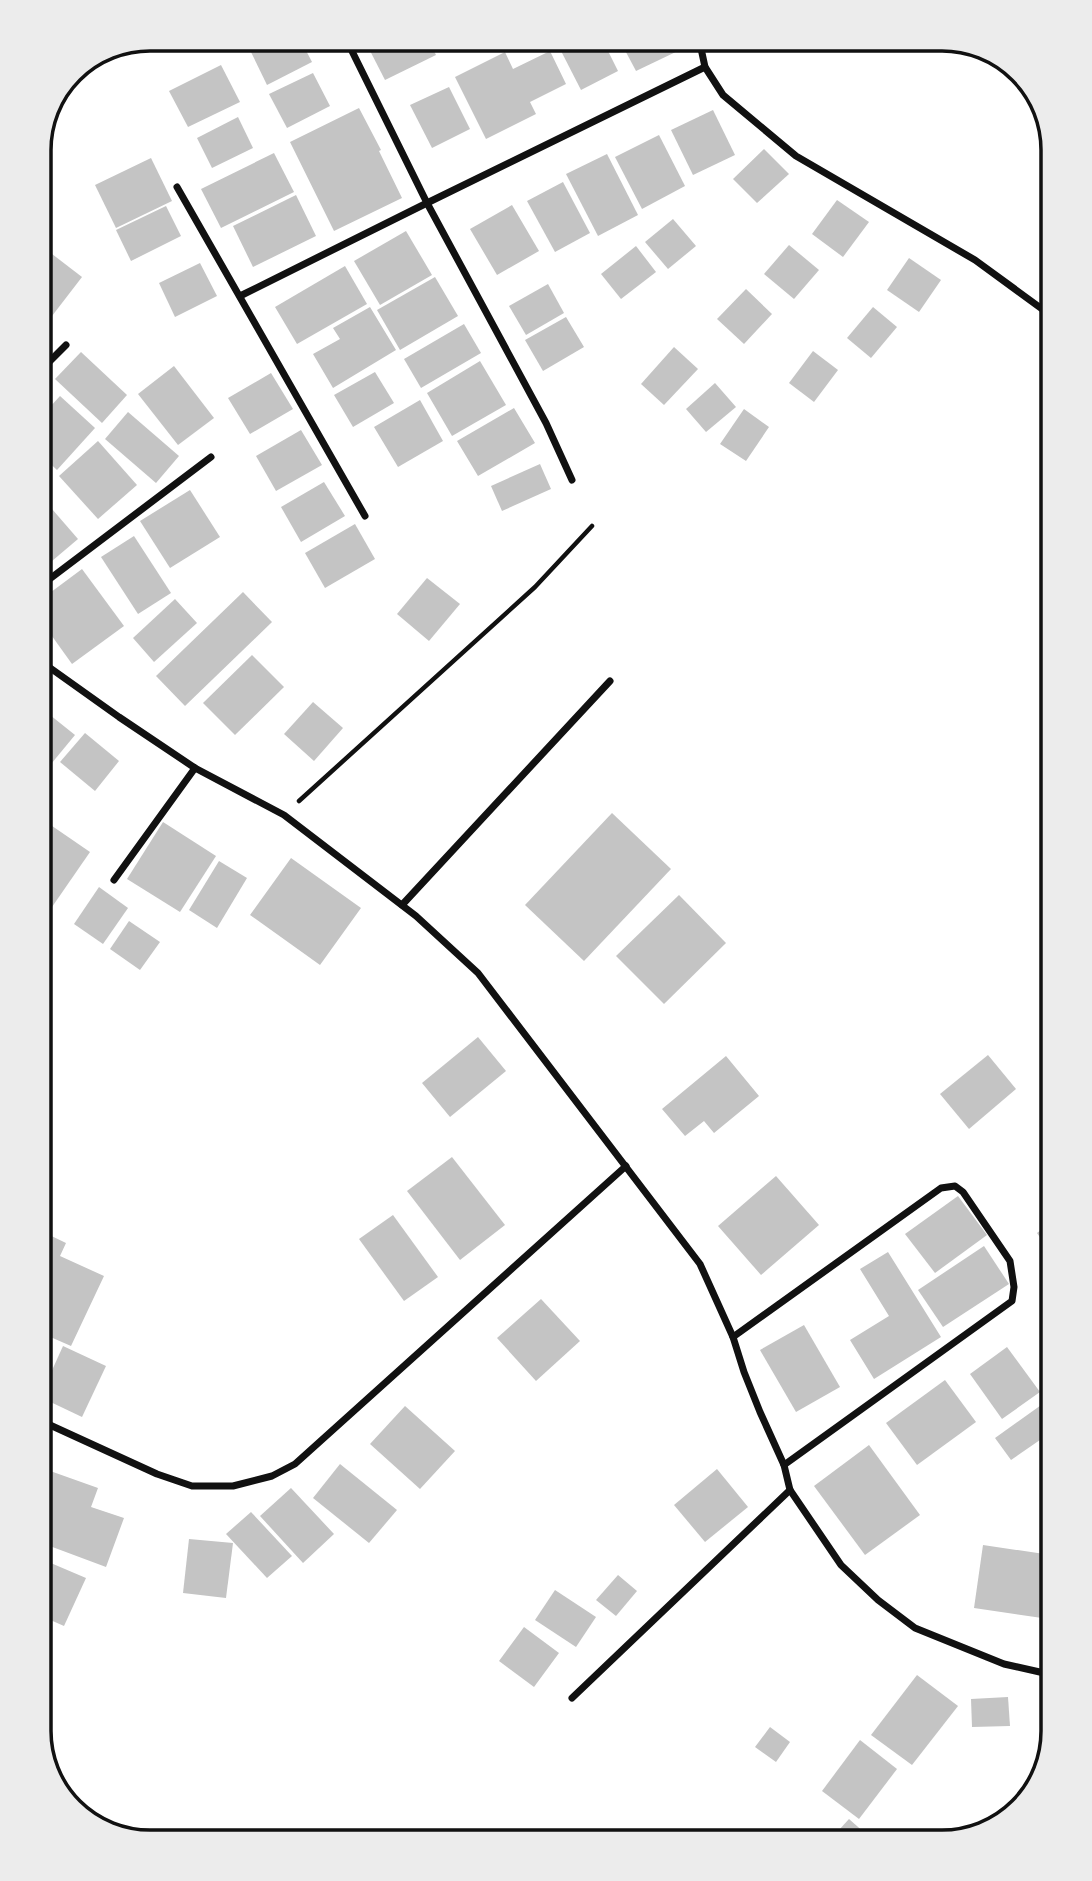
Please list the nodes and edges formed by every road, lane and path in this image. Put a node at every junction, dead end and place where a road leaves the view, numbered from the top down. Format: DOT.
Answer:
graph roads {
  1 [pos="352,51"];
  2 [pos="702,51"];
  3 [pos="705,67"];
  4 [pos="177,187"];
  5 [pos="427,202"];
  6 [pos="240,296"];
  7 [pos="1041,308"];
  8 [pos="66,345"];
  9 [pos="51,360"];
  10 [pos="211,457"];
  11 [pos="572,480"];
  12 [pos="365,516"];
  13 [pos="592,526"];
  14 [pos="51,578"];
  15 [pos="51,669"];
  16 [pos="610,681"];
  17 [pos="195,768"];
  18 [pos="284,815"];
  19 [pos="114,880"];
  20 [pos="402,905"];
  21 [pos="626,1166"];
  22 [pos="733,1337"];
  23 [pos="51,1426"];
  24 [pos="784,1465"];
  25 [pos="790,1490"];
  26 [pos="1041,1672"];
  27 [pos="572,1698"];
  1 -- 5 [label="street"];
  2 -- 3 [label="street"];
  3 -- 5 [label="street"];
  3 -- 7 [label="street"];
  4 -- 6 [label="street"];
  5 -- 6 [label="street"];
  5 -- 11 [label="street"];
  6 -- 12 [label="street"];
  8 -- 9 [label="street"];
  10 -- 14 [label="street"];
  13 -- 18 [label="path"];
  15 -- 17 [label="street"];
  16 -- 20 [label="street"];
  17 -- 18 [label="street"];
  17 -- 19 [label="street"];
  18 -- 20 [label="street"];
  20 -- 21 [label="street"];
  21 -- 22 [label="street"];
  21 -- 23 [label="street"];
  22 -- 24 [label="street"];
  22 -- 24 [label="street"];
  24 -- 25 [label="street"];
  25 -- 26 [label="street"];
  25 -- 27 [label="street"];
}
